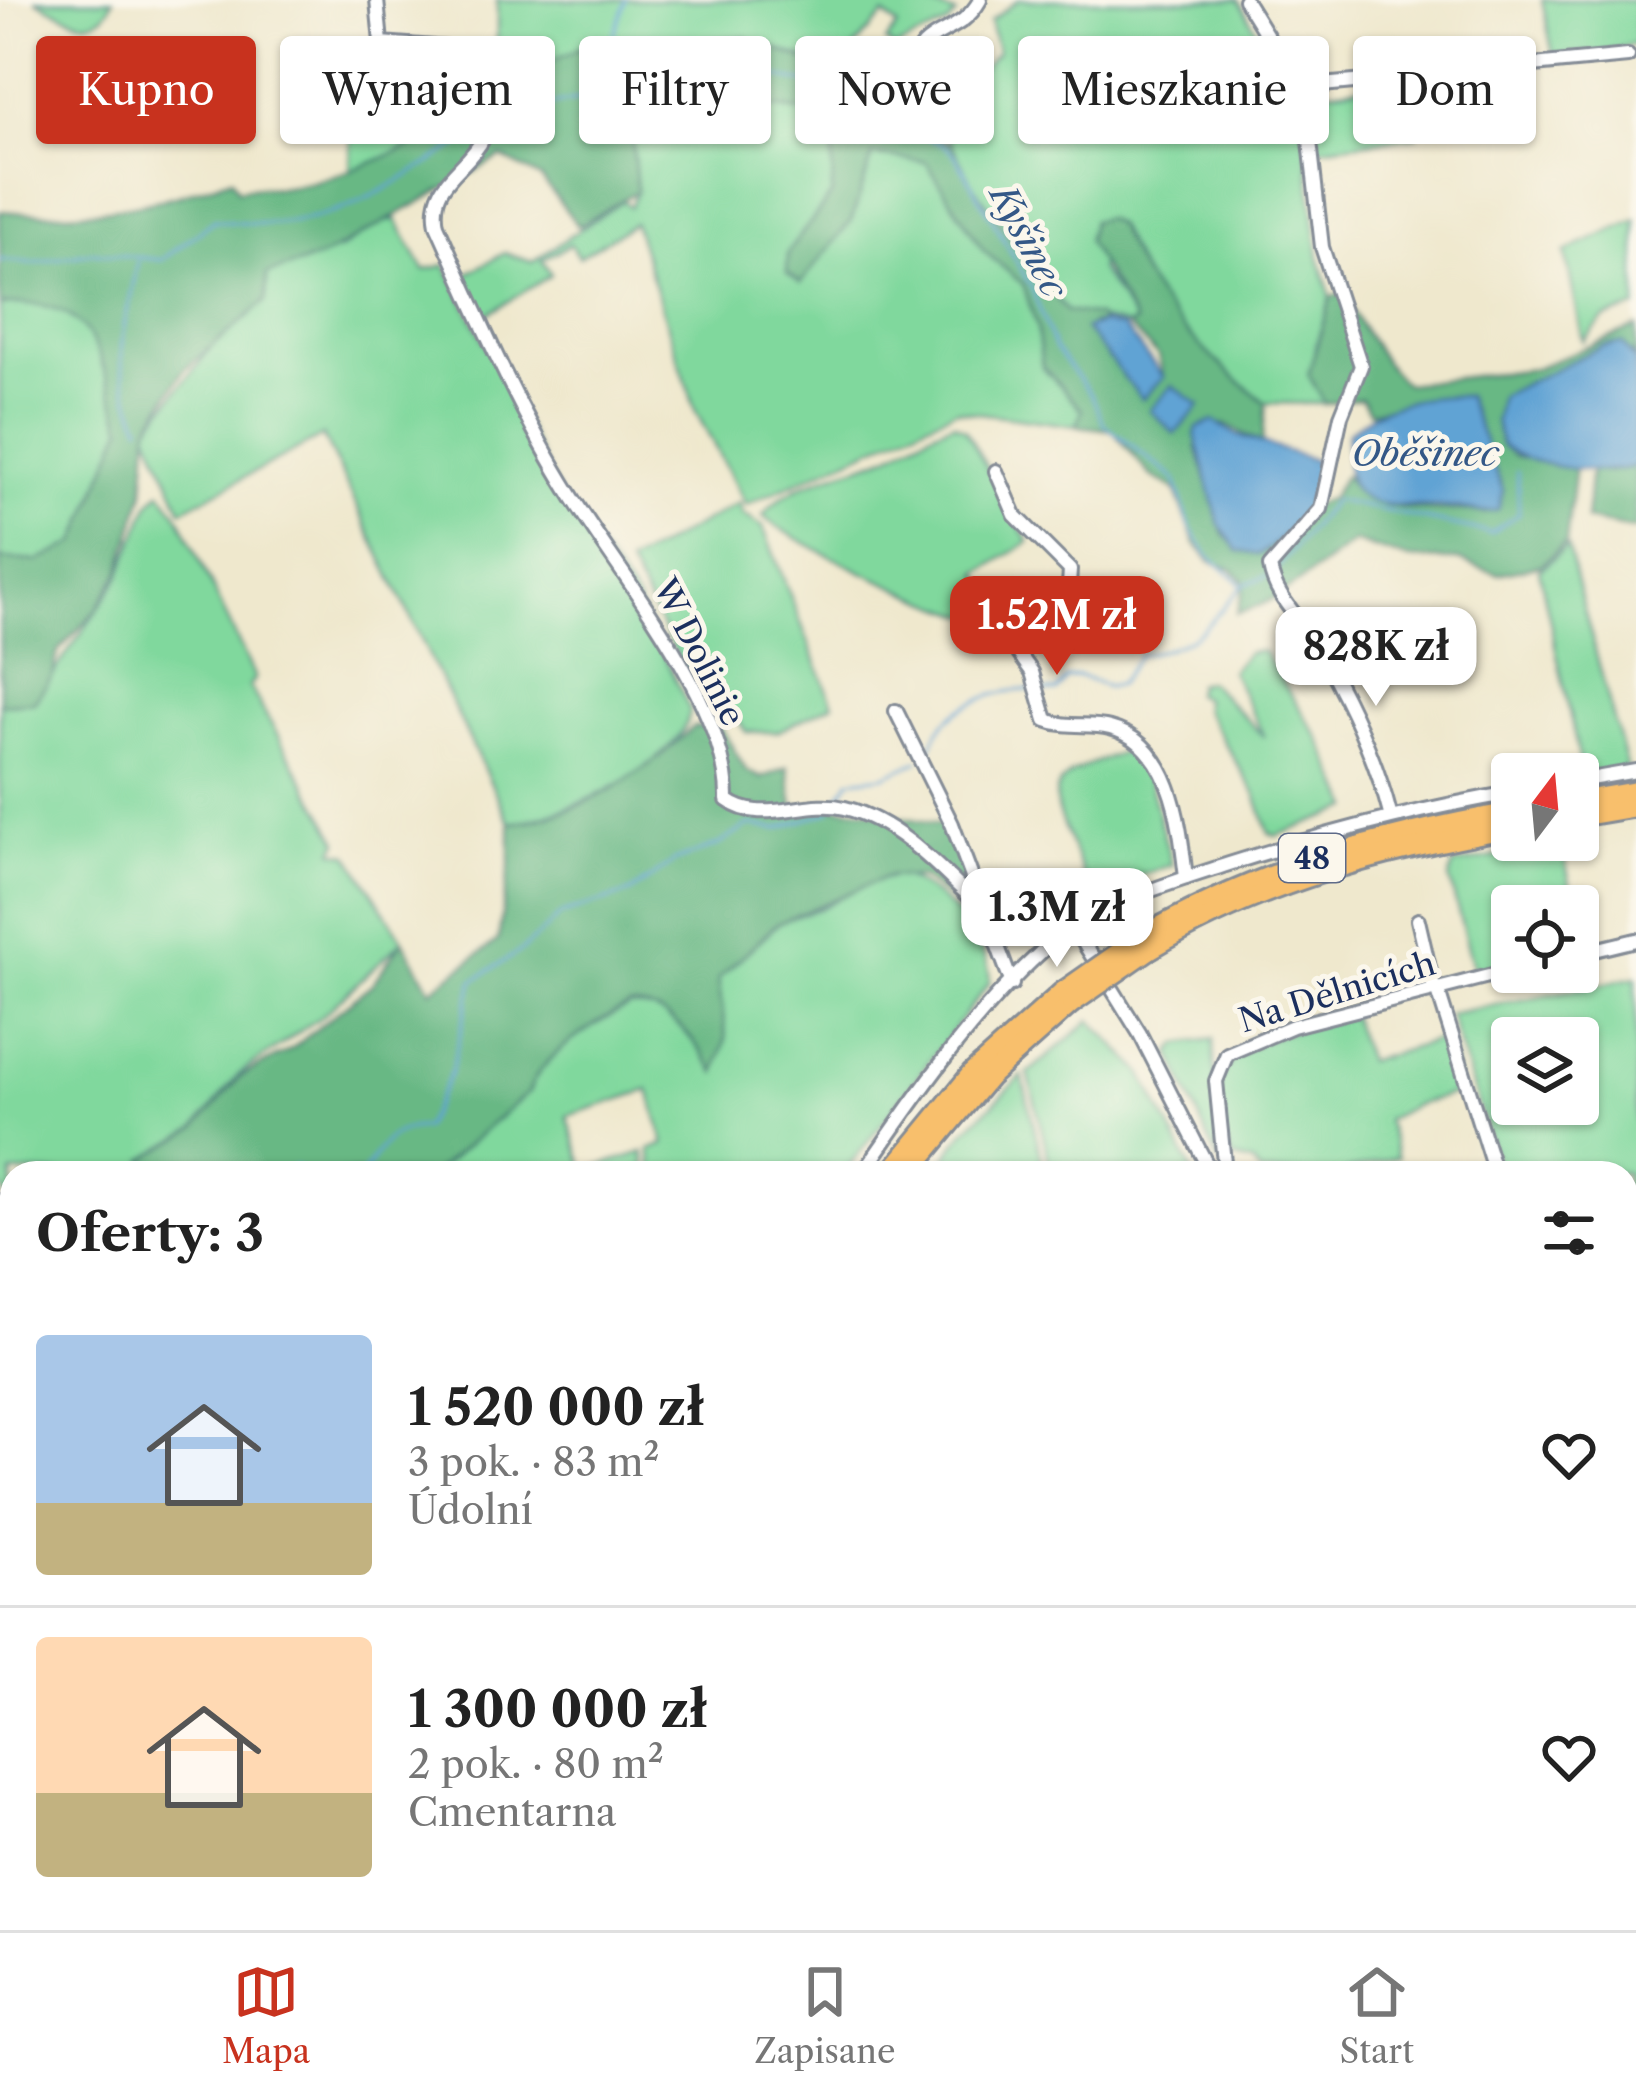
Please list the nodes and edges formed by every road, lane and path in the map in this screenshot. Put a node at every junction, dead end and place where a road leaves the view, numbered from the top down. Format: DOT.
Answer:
graph roads {
  1 [pos="377,0"];
  2 [pos="980,0"];
  3 [pos="1245,0"];
  4 [pos="940,36"];
  5 [pos="1268,36"];
  6 [pos="1628,56"];
  7 [pos="1329,84"];
  8 [pos="1313,144"];
  9 [pos="996,471"];
  10 [pos="896,711"];
  11 [pos="1636,771"];
  12 [pos="1599,777"];
  13 [pos="1636,791"];
  14 [pos="1491,797"];
  15 [pos="1599,797"];
  16 [pos="1636,807"];
  17 [pos="1599,813"];
  18 [pos="1390,814"];
  19 [pos="1491,817"];
  20 [pos="1491,832"];
  21 [pos="1186,878"];
  22 [pos="986,913"];
  23 [pos="1418,920"];
  24 [pos="1075,927"];
  25 [pos="1636,940"];
  26 [pos="1145,944"];
  27 [pos="1599,949"];
  28 [pos="1491,975"];
  29 [pos="1012,984"];
  30 [pos="1436,989"];
  31 [pos="1066,998"];
  32 [pos="872,1161"];
  33 [pos="900,1161"];
  34 [pos="919,1161"];
  35 [pos="1205,1161"];
  36 [pos="1224,1161"];
  37 [pos="1491,1161"];
  1 -- 22 [label="street, W Dolinie"];
  2 -- 4 [label="street"];
  3 -- 5 [label="street"];
  6 -- 7 [label="street"];
  8 -- 18 [label="street"];
  9 -- 21 [label="street"];
  10 -- 22 [label="street"];
  11 -- 12 [label="street"];
  13 -- 15 [label="highway"];
  14 -- 18 [label="street"];
  16 -- 17 [label="highway"];
  18 -- 21 [label="street"];
  19 -- 26 [label="highway, 48"];
  20 -- 26 [label="highway, 48"];
  21 -- 24 [label="street"];
  22 -- 29 [label="street"];
  23 -- 30 [label="street"];
  24 -- 29 [label="street"];
  24 -- 35 [label="street"];
  25 -- 27 [label="street"];
  26 -- 31 [label="highway, 48, bridge"];
  28 -- 30 [label="street, Na Dělnicích"];
  29 -- 32 [label="street"];
  30 -- 36 [label="street, Na Dělnicích"];
  30 -- 37 [label="street"];
  31 -- 33 [label="highway, 48"];
  31 -- 34 [label="highway, 48"];
}
